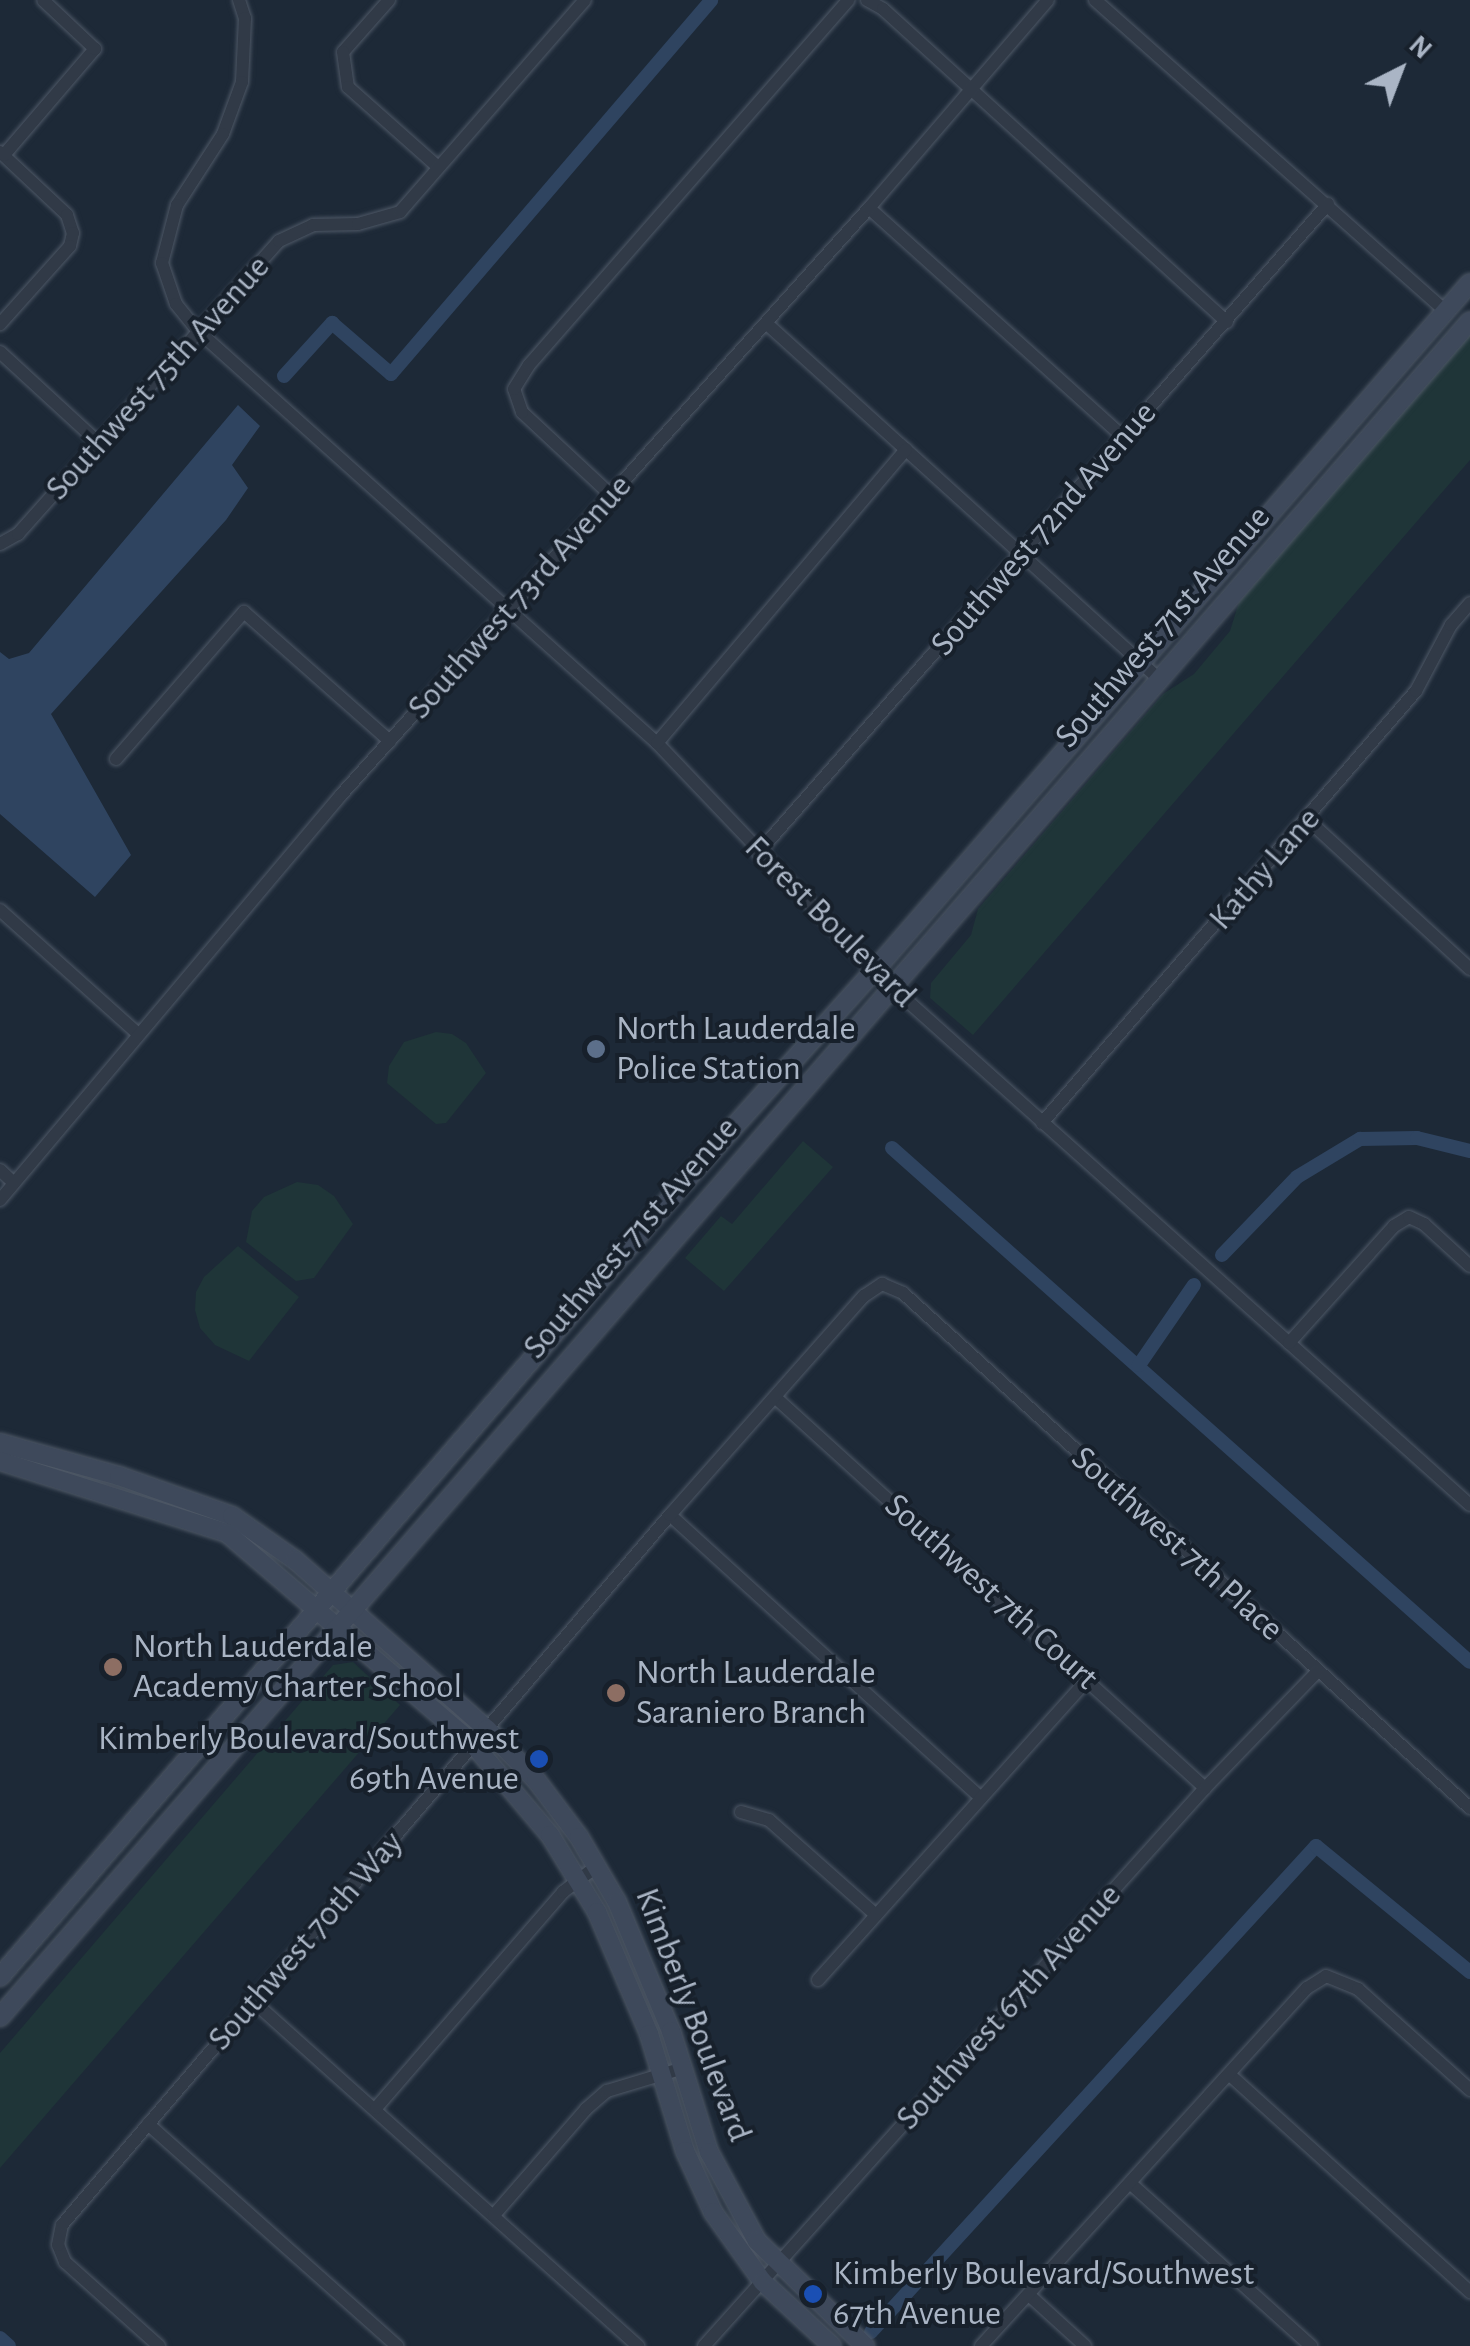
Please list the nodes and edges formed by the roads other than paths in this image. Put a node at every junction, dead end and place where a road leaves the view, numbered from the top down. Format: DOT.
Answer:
graph roads {
  1 [pos="43,0"];
  2 [pos="239,0"];
  3 [pos="388,0"];
  4 [pos="586,0"];
  5 [pos="849,0"];
  6 [pos="867,0"];
  7 [pos="1048,0"];
  8 [pos="1095,0"];
  9 [pos="970,91"];
  10 [pos="2,154"];
  11 [pos="438,167"];
  12 [pos="1328,204"];
  13 [pos="870,208"];
  14 [pos="1470,283"];
  15 [pos="1446,312"];
  16 [pos="1470,321"];
  17 [pos="1227,322"];
  18 [pos="0,324"];
  19 [pos="766,324"];
  20 [pos="198,331"];
  21 [pos="0,352"];
  22 [pos="1124,438"];
  23 [pos="100,444"];
  24 [pos="906,450"];
  25 [pos="612,496"];
  26 [pos="0,544"];
  27 [pos="1022,554"];
  28 [pos="1470,603"];
  29 [pos="507,608"];
  30 [pos="1139,662"];
  31 [pos="1159,679"];
  32 [pos="390,740"];
  33 [pos="657,743"];
  34 [pos="116,759"];
  35 [pos="1308,820"];
  36 [pos="758,853"];
  37 [pos="0,910"];
  38 [pos="1470,969"];
  39 [pos="874,971"];
  40 [pos="894,988"];
  41 [pos="138,1034"];
  42 [pos="1042,1123"];
  43 [pos="0,1170"];
  44 [pos="13,1182"];
  45 [pos="0,1200"];
  46 [pos="1470,1266"];
  47 [pos="882,1284"];
  48 [pos="1289,1343"];
  49 [pos="776,1398"];
  50 [pos="0,1442"];
  51 [pos="0,1461"];
  52 [pos="1470,1505"];
  53 [pos="670,1515"];
  54 [pos="332,1591"];
  55 [pos="318,1608"];
  56 [pos="353,1609"];
  57 [pos="339,1625"];
  58 [pos="1317,1672"];
  59 [pos="1088,1679"];
  60 [pos="487,1728"];
  61 [pos="474,1744"];
  62 [pos="1205,1788"];
  63 [pos="981,1798"];
  64 [pos="1470,1808"];
  65 [pos="741,1812"];
  66 [pos="597,1866"];
  67 [pos="580,1880"];
  68 [pos="876,1915"];
  69 [pos="0,1977"];
  70 [pos="818,1980"];
  71 [pos="254,2002"];
  72 [pos="0,2017"];
  73 [pos="682,2068"];
  74 [pos="662,2072"];
  75 [pos="1230,2076"];
  76 [pos="1470,2090"];
  77 [pos="376,2108"];
  78 [pos="148,2124"];
  79 [pos="1130,2184"];
  80 [pos="494,2215"];
  81 [pos="778,2265"];
  82 [pos="763,2282"];
  83 [pos="1470,2292"];
  84 [pos="1029,2295"];
  85 [pos="158,2346"];
  86 [pos="398,2346"];
  87 [pos="638,2346"];
  88 [pos="704,2346"];
  89 [pos="832,2346"];
  90 [pos="864,2346"];
  91 [pos="981,2346"];
  92 [pos="1085,2346"];
  93 [pos="1311,2346"];
  1 -- 10 [label="street"];
  2 -- 20 [label="street, Forest Boulevard"];
  3 -- 11 [label="street"];
  4 -- 11 [label="street, Southwest 75th Avenue"];
  5 -- 25 [label="street"];
  6 -- 9 [label="street"];
  7 -- 9 [label="street, Southwest 73rd Avenue"];
  8 -- 12 [label="street"];
  9 -- 13 [label="street, Southwest 73rd Avenue"];
  9 -- 17 [label="street"];
  10 -- 18 [label="street"];
  11 -- 20 [label="street, Southwest 75th Avenue"];
  12 -- 15 [label="street"];
  12 -- 17 [label="street, Southwest 72nd Avenue"];
  13 -- 19 [label="street, Southwest 73rd Avenue"];
  13 -- 22 [label="street"];
  14 -- 15 [label="main road, Southwest 71st Avenue"];
  15 -- 30 [label="main road, Southwest 71st Avenue"];
  16 -- 31 [label="main road, Southwest 71st Avenue"];
  17 -- 22 [label="street, Southwest 72nd Avenue"];
  19 -- 24 [label="street"];
  19 -- 25 [label="street, Southwest 73rd Avenue"];
  20 -- 23 [label="street, Southwest 75th Avenue"];
  20 -- 29 [label="street, Forest Boulevard"];
  21 -- 23 [label="street"];
  22 -- 27 [label="street, Southwest 72nd Avenue"];
  23 -- 26 [label="street, Southwest 75th Avenue"];
  24 -- 27 [label="street"];
  24 -- 33 [label="street"];
  25 -- 29 [label="street, Southwest 73rd Avenue"];
  27 -- 30 [label="street"];
  27 -- 36 [label="street, Southwest 72nd Avenue"];
  28 -- 35 [label="street, Kathy Lane"];
  29 -- 32 [label="street, Southwest 73rd Avenue"];
  29 -- 33 [label="street, Forest Boulevard"];
  30 -- 31 [label="street"];
  30 -- 39 [label="main road, Southwest 71st Avenue"];
  31 -- 40 [label="main road, Southwest 71st Avenue"];
  32 -- 34 [label="street"];
  32 -- 41 [label="street, Southwest 73rd Avenue"];
  33 -- 36 [label="street, Forest Boulevard"];
  35 -- 38 [label="street"];
  35 -- 42 [label="street, Kathy Lane"];
  36 -- 39 [label="street, Forest Boulevard"];
  37 -- 41 [label="street"];
  39 -- 40 [label="street, Forest Boulevard"];
  39 -- 54 [label="main road, Southwest 71st Avenue"];
  40 -- 42 [label="street, Forest Boulevard"];
  40 -- 56 [label="main road, Southwest 71st Avenue"];
  41 -- 44 [label="street, Southwest 73rd Avenue"];
  42 -- 48 [label="street, Forest Boulevard"];
  43 -- 44 [label="street"];
  44 -- 45 [label="street, Southwest 73rd Avenue"];
  46 -- 48 [label="street"];
  47 -- 49 [label="street, Southwest 70th Way"];
  47 -- 58 [label="street, Southwest 7th Place"];
  48 -- 52 [label="street, Forest Boulevard"];
  49 -- 53 [label="street, Southwest 70th Way"];
  49 -- 59 [label="street, Southwest 7th Court"];
  50 -- 54 [label="main road, Kimberly Boulevard"];
  51 -- 55 [label="main road, Kimberly Boulevard"];
  53 -- 60 [label="street, Southwest 70th Way"];
  53 -- 63 [label="street"];
  54 -- 55 [label="main road, Southwest 71st Avenue"];
  54 -- 56 [label="main road, Kimberly Boulevard"];
  55 -- 57 [label="main road, Kimberly Boulevard"];
  55 -- 69 [label="main road, Southwest 71st Avenue"];
  56 -- 57 [label="main road, Southwest 71st Avenue"];
  56 -- 60 [label="main road, Kimberly Boulevard"];
  57 -- 61 [label="main road, Kimberly Boulevard"];
  57 -- 72 [label="main road, Southwest 71st Avenue"];
  58 -- 62 [label="street, Southwest 67th Avenue"];
  58 -- 64 [label="street, Southwest 7th Place"];
  59 -- 62 [label="street, Southwest 7th Court"];
  59 -- 63 [label="street"];
  60 -- 61 [label="street, Southwest 70th Way"];
  60 -- 66 [label="main road, Kimberly Boulevard"];
  61 -- 67 [label="main road, Kimberly Boulevard"];
  61 -- 71 [label="street, Southwest 70th Way"];
  62 -- 81 [label="street, Southwest 67th Avenue"];
  63 -- 68 [label="street"];
  65 -- 68 [label="street"];
  66 -- 67 [label="street"];
  66 -- 73 [label="main road, Kimberly Boulevard"];
  67 -- 74 [label="main road, Kimberly Boulevard"];
  67 -- 77 [label="street"];
  68 -- 70 [label="street"];
  71 -- 77 [label="street"];
  71 -- 78 [label="street, Southwest 70th Way"];
  73 -- 74 [label="street"];
  73 -- 81 [label="main road, Kimberly Boulevard"];
  74 -- 80 [label="street"];
  74 -- 82 [label="main road, Kimberly Boulevard"];
  75 -- 76 [label="street"];
  75 -- 79 [label="street"];
  75 -- 83 [label="street"];
  77 -- 80 [label="street"];
  78 -- 85 [label="street, Southwest 70th Way"];
  78 -- 86 [label="street"];
  79 -- 84 [label="street"];
  79 -- 93 [label="street"];
  80 -- 87 [label="street"];
  81 -- 82 [label="street, Southwest 67th Avenue"];
  81 -- 90 [label="main road, Kimberly Boulevard"];
  82 -- 88 [label="street, Southwest 67th Avenue"];
  82 -- 89 [label="main road, Kimberly Boulevard"];
  84 -- 91 [label="street"];
  84 -- 92 [label="street"];
}
